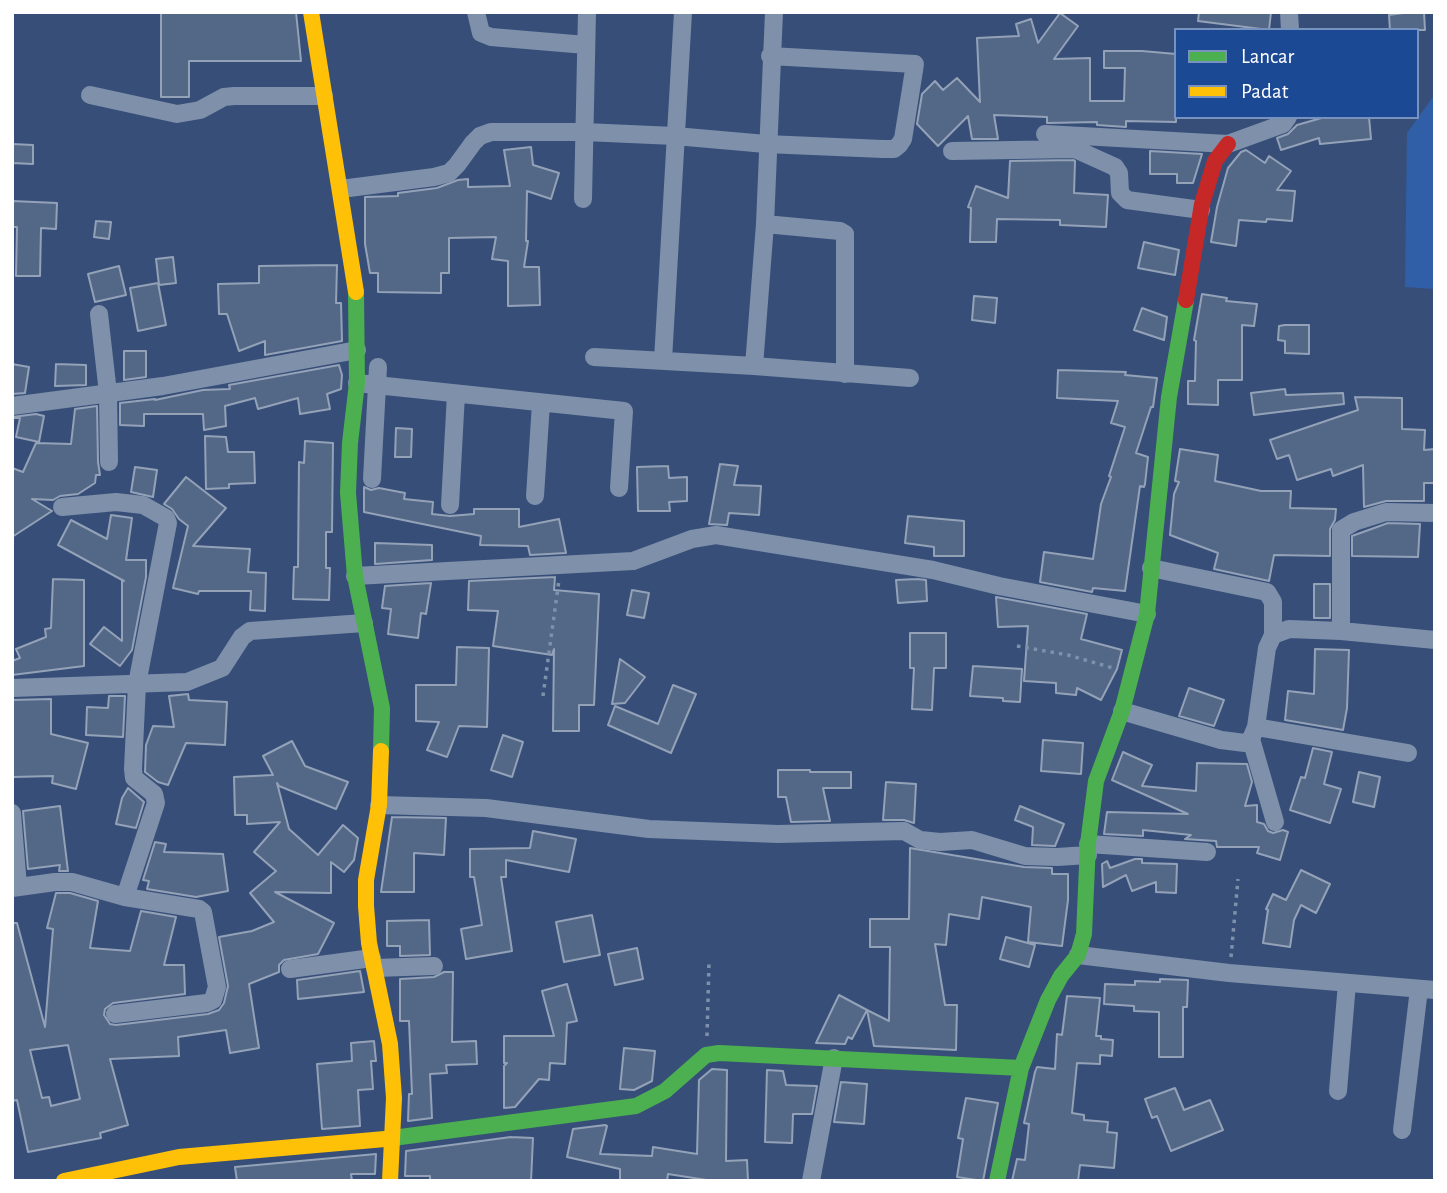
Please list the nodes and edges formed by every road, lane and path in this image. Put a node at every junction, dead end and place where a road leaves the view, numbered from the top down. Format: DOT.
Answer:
graph roads {
  1 [pos="310,12"];
  2 [pos="475,12"];
  3 [pos="587,12"];
  4 [pos="683,12"];
  5 [pos="774,12"];
  6 [pos="586,45"];
  7 [pos="770,56"];
  8 [pos="90,95"];
  9 [pos="324,96"];
  10 [pos="1287,119"];
  11 [pos="584,132"];
  12 [pos="1045,134"];
  13 [pos="676,136"];
  14 [pos="766,144"];
  15 [pos="1228,144"];
  16 [pos="952,150"];
  17 [pos="341,189"];
  18 [pos="583,199"];
  19 [pos="1201,210"];
  20 [pos="765,224"];
  21 [pos="99,314"];
  22 [pos="357,350"];
  23 [pos="594,357"];
  24 [pos="663,360"];
  25 [pos="754,366"];
  26 [pos="845,374"];
  27 [pos="377,377"];
  28 [pos="910,379"];
  29 [pos="357,383"];
  30 [pos="108,393"];
  31 [pos="456,394"];
  32 [pos="541,403"];
  33 [pos="12,406"];
  34 [pos="109,462"];
  35 [pos="372,479"];
  36 [pos="619,488"];
  37 [pos="535,496"];
  38 [pos="450,505"];
  39 [pos="62,507"];
  40 [pos="1435,513"];
  41 [pos="1152,568"];
  42 [pos="355,576"];
  43 [pos="558,586"];
  44 [pos="1147,614"];
  45 [pos="364,623"];
  46 [pos="1341,631"];
  47 [pos="1273,635"];
  48 [pos="1435,640"];
  49 [pos="1017,646"];
  50 [pos="1132,674"];
  51 [pos="137,684"];
  52 [pos="12,688"];
  53 [pos="543,696"];
  54 [pos="1122,711"];
  55 [pos="1253,733"];
  56 [pos="1408,753"];
  57 [pos="379,805"];
  58 [pos="12,813"];
  59 [pos="1275,822"];
  60 [pos="1088,850"];
  61 [pos="1207,852"];
  62 [pos="1238,879"];
  63 [pos="15,887"];
  64 [pos="125,897"];
  65 [pos="1078,955"];
  66 [pos="373,963"];
  67 [pos="709,963"];
  68 [pos="434,965"];
  69 [pos="290,969"];
  70 [pos="1229,973"];
  71 [pos="1347,983"];
  72 [pos="1427,990"];
  73 [pos="115,1014"];
  74 [pos="706,1055"];
  75 [pos="834,1058"];
  76 [pos="1021,1068"];
  77 [pos="1338,1091"];
  78 [pos="1402,1130"];
  79 [pos="393,1138"];
  80 [pos="64,1181"];
  81 [pos="390,1181"];
  82 [pos="811,1181"];
  83 [pos="996,1181"];
  1 -- 9 [label="street"];
  2 -- 6 [label="street"];
  3 -- 6 [label="street"];
  4 -- 13 [label="street"];
  5 -- 7 [label="street"];
  6 -- 11 [label="street"];
  7 -- 14 [label="street"];
  7 -- 14 [label="street"];
  8 -- 9 [label="street"];
  9 -- 17 [label="street"];
  10 -- 15 [label="street"];
  11 -- 13 [label="street"];
  11 -- 17 [label="street"];
  11 -- 18 [label="street"];
  12 -- 15 [label="street"];
  13 -- 14 [label="street"];
  13 -- 24 [label="street"];
  14 -- 20 [label="street"];
  15 -- 19 [label="street"];
  16 -- 19 [label="street"];
  17 -- 22 [label="street"];
  19 -- 41 [label="street"];
  20 -- 25 [label="street"];
  20 -- 26 [label="street"];
  21 -- 30 [label="street"];
  22 -- 29 [label="street"];
  22 -- 30 [label="street"];
  23 -- 24 [label="street"];
  24 -- 25 [label="street"];
  25 -- 26 [label="street"];
  26 -- 28 [label="street"];
  27 -- 29 [label="street"];
  27 -- 31 [label="street"];
  27 -- 35 [label="street"];
  29 -- 42 [label="street"];
  30 -- 33 [label="street"];
  30 -- 34 [label="street"];
  31 -- 32 [label="street"];
  31 -- 38 [label="street"];
  32 -- 36 [label="street"];
  32 -- 37 [label="street"];
  39 -- 51 [label="street"];
  40 -- 46 [label="street"];
  41 -- 44 [label="street"];
  41 -- 47 [label="street"];
  42 -- 44 [label="street"];
  42 -- 45 [label="street"];
  43 -- 53 [label="path"];
  44 -- 50 [label="street"];
  45 -- 51 [label="street"];
  45 -- 57 [label="street"];
  46 -- 47 [label="street"];
  46 -- 48 [label="street"];
  47 -- 55 [label="street"];
  49 -- 50 [label="path"];
  50 -- 54 [label="street"];
  51 -- 52 [label="street"];
  51 -- 64 [label="street"];
  54 -- 55 [label="street"];
  54 -- 60 [label="street"];
  55 -- 56 [label="street"];
  55 -- 59 [label="street"];
  57 -- 60 [label="street"];
  57 -- 66 [label="street"];
  58 -- 63 [label="street"];
  60 -- 61 [label="street"];
  60 -- 65 [label="street"];
  62 -- 70 [label="path"];
  63 -- 64 [label="street"];
  64 -- 73 [label="street"];
  65 -- 70 [label="street"];
  65 -- 76 [label="street"];
  66 -- 68 [label="street"];
  66 -- 69 [label="street"];
  66 -- 79 [label="street"];
  67 -- 74 [label="path"];
  70 -- 71 [label="street"];
  71 -- 72 [label="street"];
  71 -- 77 [label="street"];
  72 -- 78 [label="street"];
  74 -- 75 [label="street"];
  74 -- 79 [label="street"];
  75 -- 76 [label="street"];
  75 -- 82 [label="street"];
  76 -- 83 [label="street"];
  79 -- 80 [label="street"];
  79 -- 81 [label="street"];
}
